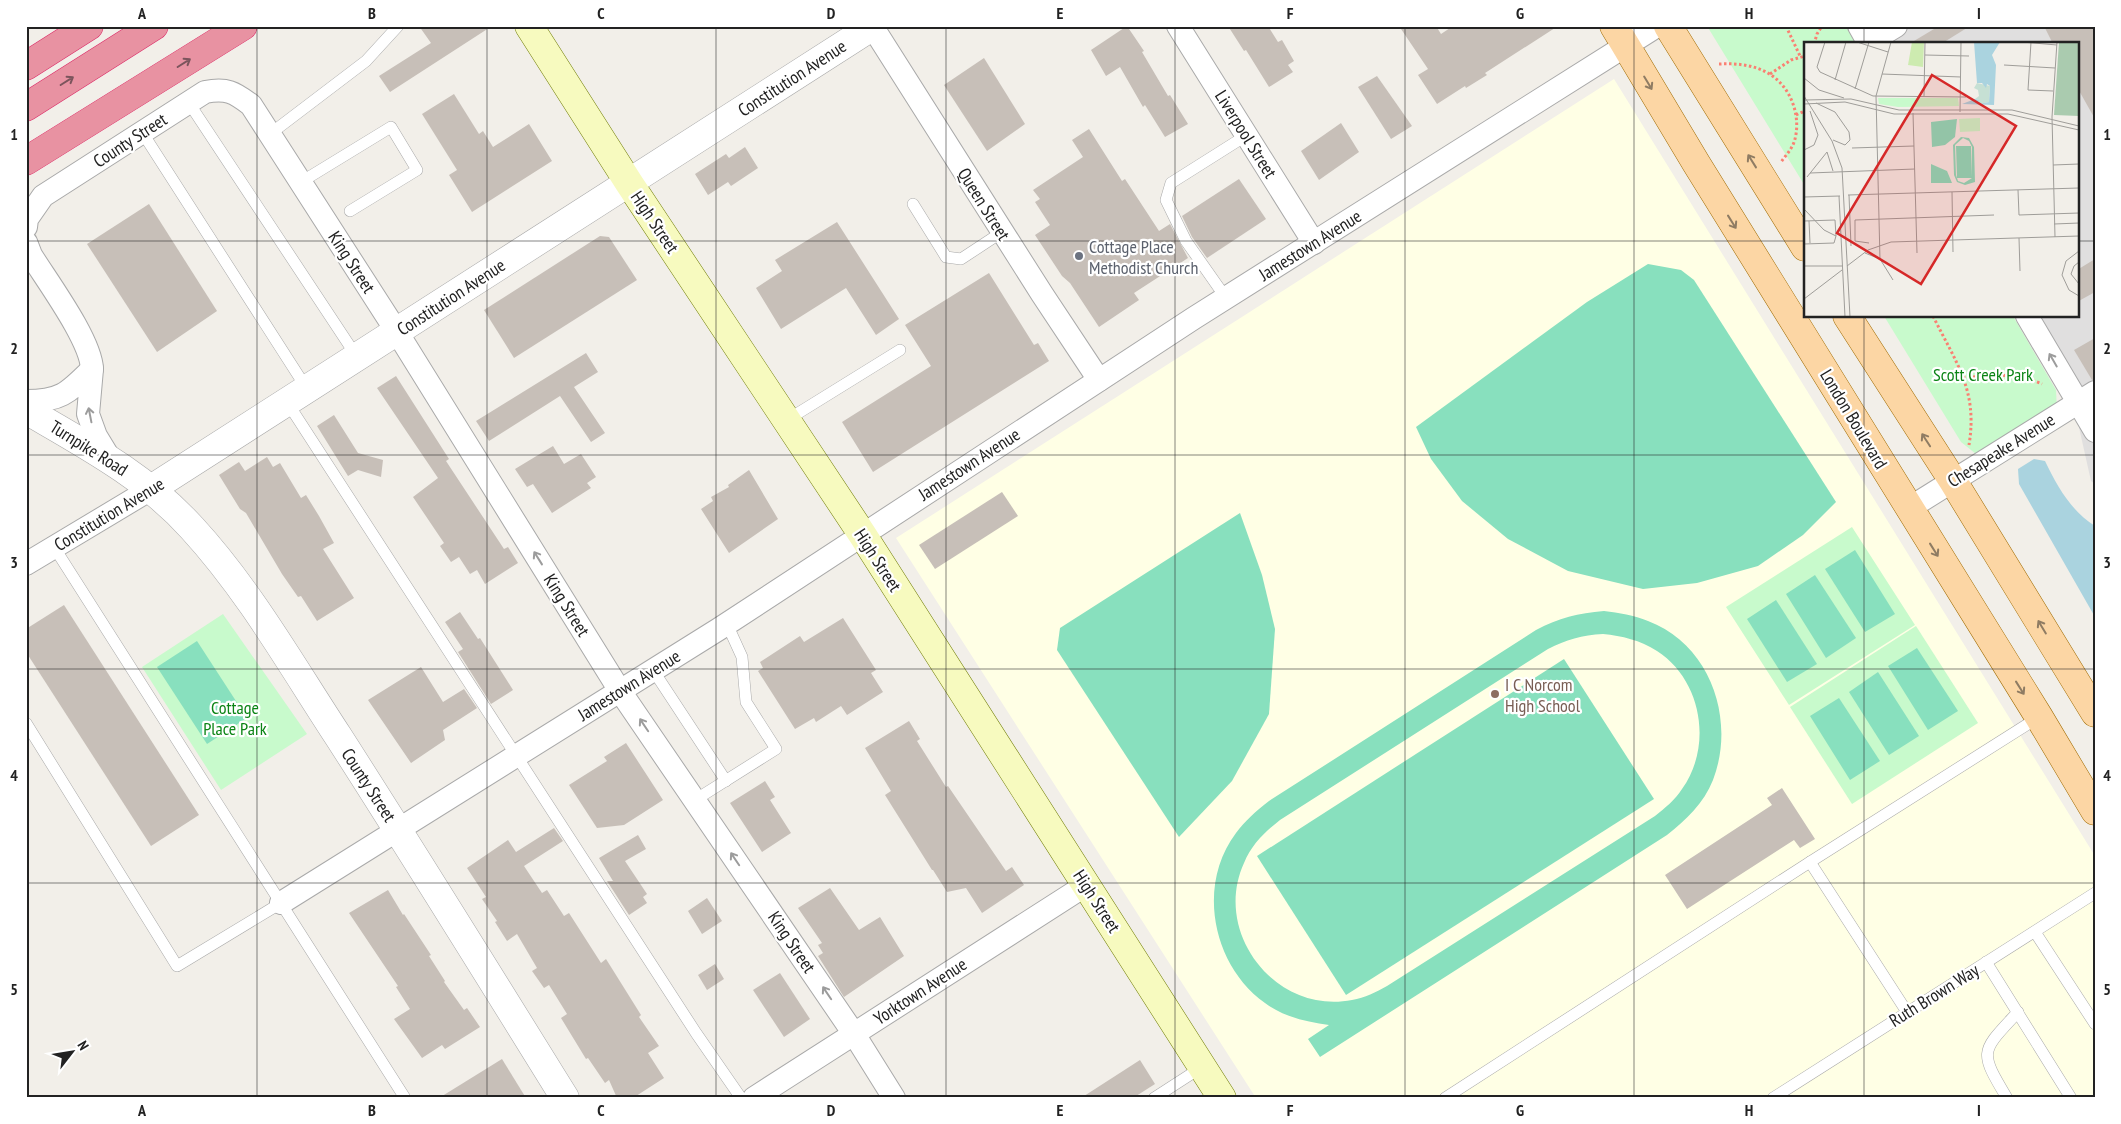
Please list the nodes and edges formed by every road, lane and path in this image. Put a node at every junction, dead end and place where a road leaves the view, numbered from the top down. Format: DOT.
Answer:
graph roads {
  1 [pos="89,26"];
  2 [pos="154,26"];
  3 [pos="243,26"];
  4 [pos="398,26"];
  5 [pos="529,26"];
  6 [pos="872,26"];
  7 [pos="1178,26"];
  8 [pos="1657,26"];
  9 [pos="1668,26"];
  10 [pos="1786,26"];
  11 [pos="1822,26"];
  12 [pos="1896,26"];
  13 [pos="1620,36"];
  14 [pos="1865,38"];
  15 [pos="1814,42"];
  16 [pos="1803,56"];
  17 [pos="1691,64"];
  18 [pos="26,66"];
  19 [pos="1770,74"];
  20 [pos="189,103"];
  21 [pos="251,105"];
  22 [pos="26,107"];
  23 [pos="1804,111"];
  24 [pos="1796,115"];
  25 [pos="142,132"];
  26 [pos="270,134"];
  27 [pos="1247,135"];
  28 [pos="26,161"];
  29 [pos="301,182"];
  30 [pos="1764,182"];
  31 [pos="629,183"];
  32 [pos="913,204"];
  33 [pos="350,211"];
  34 [pos="26,227"];
  35 [pos="1002,232"];
  36 [pos="26,242"];
  37 [pos="1314,242"];
  38 [pos="1804,245"];
  39 [pos="1226,298"];
  40 [pos="1848,318"];
  41 [pos="1934,318"];
  42 [pos="2028,318"];
  43 [pos="396,332"];
  44 [pos="900,350"];
  45 [pos="357,357"];
  46 [pos="92,369"];
  47 [pos="1963,378"];
  48 [pos="1099,380"];
  49 [pos="297,396"];
  50 [pos="2086,397"];
  51 [pos="26,401"];
  52 [pos="26,410"];
  53 [pos="786,420"];
  54 [pos="2095,431"];
  55 [pos="1969,446"];
  56 [pos="110,459"];
  57 [pos="1953,481"];
  58 [pos="151,489"];
  59 [pos="1908,509"];
  60 [pos="862,534"];
  61 [pos="54,547"];
  62 [pos="26,564"];
  63 [pos="727,624"];
  64 [pos="653,670"];
  65 [pos="620,690"];
  66 [pos="2095,713"];
  67 [pos="2039,717"];
  68 [pos="26,723"];
  69 [pos="516,756"];
  70 [pos="726,781"];
  71 [pos="695,800"];
  72 [pos="2095,812"];
  73 [pos="398,830"];
  74 [pos="1810,862"];
  75 [pos="1086,885"];
  76 [pos="2095,894"];
  77 [pos="281,903"];
  78 [pos="2035,932"];
  79 [pos="1986,962"];
  80 [pos="1907,1012"];
  81 [pos="2018,1012"];
  82 [pos="2095,1024"];
  83 [pos="854,1034"];
  84 [pos="1202,1067"];
  85 [pos="1461,1094"];
  86 [pos="405,1098"];
  87 [pos="565,1098"];
  88 [pos="741,1098"];
  89 [pos="754,1098"];
  90 [pos="894,1098"];
  91 [pos="1154,1098"];
  92 [pos="1222,1098"];
  93 [pos="1445,1098"];
  94 [pos="1773,1098"];
  95 [pos="2007,1098"];
  96 [pos="2071,1098"];
  1 -- 18 [label="highway"];
  22 -- 2 [label="highway, one-way"];
  28 -- 3 [label="highway, one-way"];
  4 -- 26 [label="lane"];
  5 -- 31 [label="main road, High Street"];
  6 -- 31 [label="street, Constitution Avenue"];
  6 -- 35 [label="street, Queen Street"];
  7 -- 27 [label="street, Liverpool Street"];
  8 -- 13 [label="street, Jamestown Avenue"];
  9 -- 17 [label="main road"];
  10 -- 16 [label="path"];
  11 -- 15 [label="path"];
  12 -- 14 [label="street"];
  13 -- 37 [label="street, Jamestown Avenue"];
  13 -- 59 [label="main road, London Boulevard, one-way"];
  16 -- 19 [label="path"];
  17 -- 19 [label="path"];
  30 -- 17 [label="main road, one-way"];
  19 -- 24 [label="path"];
  20 -- 21 [label="street, County Street"];
  20 -- 25 [label="street, County Street"];
  20 -- 45 [label="lane"];
  21 -- 26 [label="street, King Street"];
  23 -- 24 [label="path"];
  24 -- 30 [label="path"];
  25 -- 34 [label="street, County Street"];
  25 -- 49 [label="lane"];
  26 -- 29 [label="street, King Street"];
  27 -- 37 [label="street, Liverpool Street"];
  27 -- 39 [label="lane"];
  29 -- 33 [label="lane"];
  29 -- 43 [label="street, King Street"];
  30 -- 38 [label="main road"];
  31 -- 43 [label="street, Constitution Avenue"];
  31 -- 53 [label="main road, High Street"];
  32 -- 35 [label="lane"];
  35 -- 48 [label="street, Queen Street"];
  36 -- 46 [label="street"];
  37 -- 39 [label="street, Jamestown Avenue"];
  39 -- 48 [label="street, Jamestown Avenue"];
  57 -- 40 [label="main road, one-way"];
  41 -- 47 [label="path"];
  50 -- 42 [label="street, one-way"];
  43 -- 45 [label="street, Constitution Avenue"];
  65 -- 43 [label="street, King Street, one-way"];
  44 -- 53 [label="lane"];
  45 -- 49 [label="street, Constitution Avenue"];
  46 -- 51 [label="street"];
  56 -- 46 [label="street, one-way"];
  47 -- 50 [label="path"];
  47 -- 55 [label="path"];
  48 -- 60 [label="street, Jamestown Avenue"];
  49 -- 58 [label="street, Constitution Avenue"];
  49 -- 69 [label="lane"];
  50 -- 54 [label="street"];
  50 -- 57 [label="street, Chesapeake Avenue"];
  52 -- 56 [label="street, Turnpike Road"];
  53 -- 60 [label="main road, High Street"];
  56 -- 58 [label="street, Turnpike Road"];
  57 -- 59 [label="street, Chesapeake Avenue"];
  66 -- 57 [label="main road, one-way"];
  58 -- 61 [label="street, Constitution Avenue"];
  58 -- 73 [label="street, County Street"];
  59 -- 67 [label="main road, London Boulevard, one-way"];
  60 -- 63 [label="street, Jamestown Avenue"];
  60 -- 75 [label="main road, High Street"];
  61 -- 62 [label="street, Constitution Avenue"];
  61 -- 77 [label="lane"];
  63 -- 64 [label="street, Jamestown Avenue"];
  63 -- 70 [label="lane"];
  64 -- 65 [label="street, Jamestown Avenue"];
  64 -- 70 [label="lane"];
  65 -- 69 [label="street, Jamestown Avenue"];
  71 -- 65 [label="street, King Street, one-way"];
  67 -- 72 [label="main road, London Boulevard"];
  67 -- 74 [label="lane"];
  68 -- 77 [label="lane"];
  69 -- 73 [label="street, Jamestown Avenue"];
  69 -- 88 [label="lane"];
  70 -- 71 [label="lane"];
  83 -- 71 [label="street, King Street, one-way"];
  73 -- 77 [label="street, Jamestown Avenue"];
  73 -- 87 [label="street, County Street"];
  74 -- 80 [label="lane"];
  74 -- 85 [label="lane"];
  75 -- 83 [label="street, Yorktown Avenue"];
  75 -- 84 [label="main road, High Street"];
  76 -- 78 [label="lane, Ruth Brown Way"];
  77 -- 86 [label="lane"];
  78 -- 79 [label="lane, Ruth Brown Way"];
  78 -- 82 [label="lane"];
  79 -- 80 [label="lane, Ruth Brown Way"];
  79 -- 81 [label="lane"];
  80 -- 94 [label="lane, Ruth Brown Way"];
  81 -- 95 [label="lane"];
  81 -- 96 [label="lane"];
  83 -- 89 [label="street, Yorktown Avenue"];
  83 -- 90 [label="street, King Street"];
  84 -- 91 [label="lane"];
  84 -- 92 [label="main road, High Street"];
  85 -- 93 [label="lane"];
}
